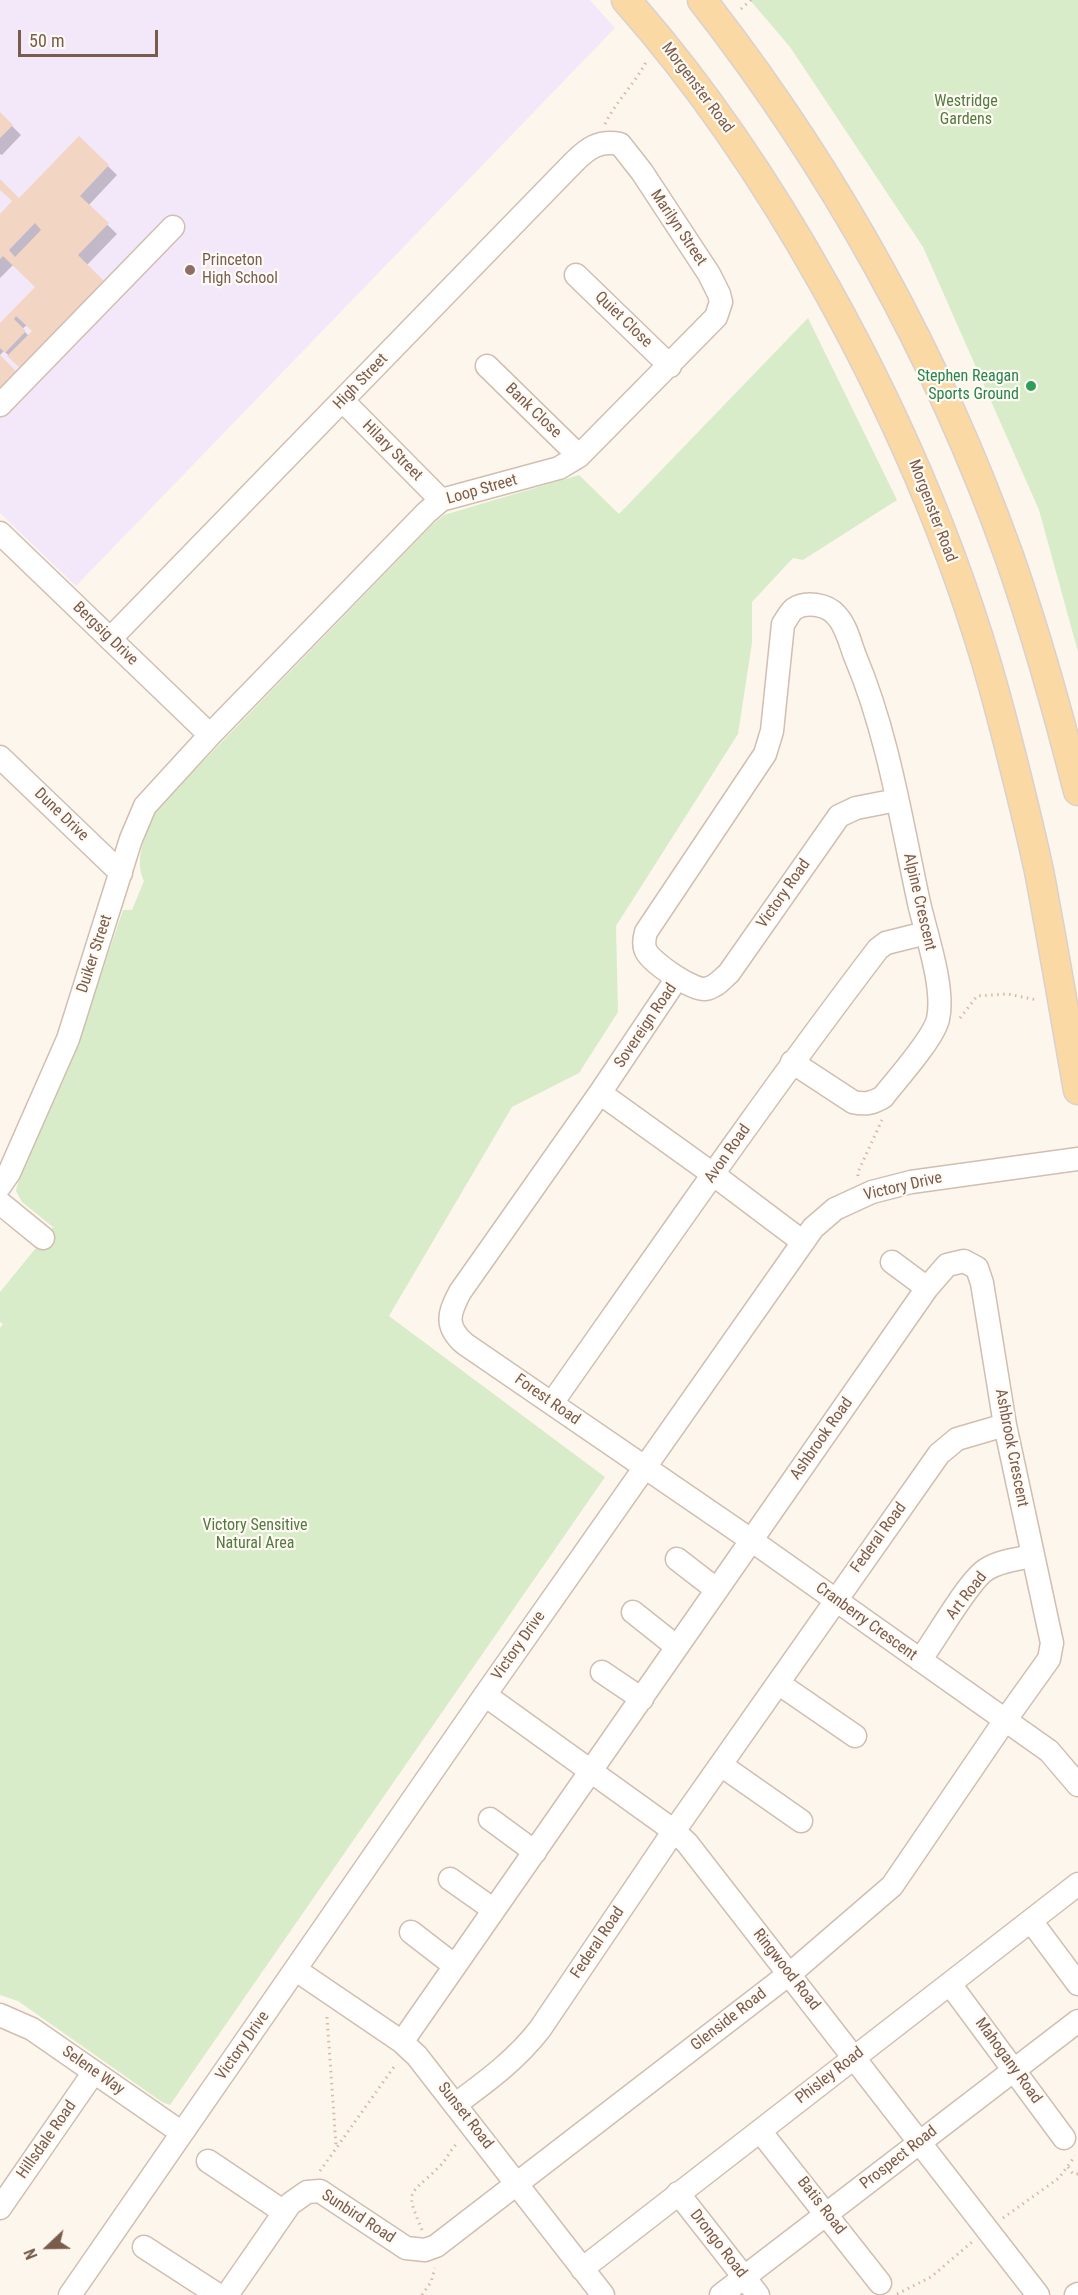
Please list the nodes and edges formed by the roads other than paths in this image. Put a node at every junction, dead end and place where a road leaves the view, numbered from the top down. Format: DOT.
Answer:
graph roads {
  1 [pos="627,0"];
  2 [pos="702,0"];
  3 [pos="610,138"];
  4 [pos="172,227"];
  5 [pos="576,275"];
  6 [pos="716,317"];
  7 [pos="487,366"];
  8 [pos="670,366"];
  9 [pos="342,401"];
  10 [pos="0,405"];
  11 [pos="579,456"];
  12 [pos="441,501"];
  13 [pos="0,533"];
  14 [pos="818,605"];
  15 [pos="110,639"];
  16 [pos="210,735"];
  17 [pos="0,757"];
  18 [pos="1078,790"];
  19 [pos="897,800"];
  20 [pos="121,873"];
  21 [pos="926,933"];
  22 [pos="678,978"];
  23 [pos="792,1062"];
  24 [pos="1078,1090"];
  25 [pos="600,1093"];
  26 [pos="1078,1159"];
  27 [pos="714,1175"];
  28 [pos="0,1186"];
  29 [pos="0,1203"];
  30 [pos="43,1238"];
  31 [pos="803,1242"];
  32 [pos="892,1262"];
  33 [pos="927,1288"];
  34 [pos="453,1329"];
  35 [pos="552,1403"];
  36 [pos="1005,1425"];
  37 [pos="645,1468"];
  38 [pos="751,1540"];
  39 [pos="1032,1556"];
  40 [pos="677,1559"];
  41 [pos="717,1590"];
  42 [pos="835,1600"];
  43 [pos="633,1612"];
  44 [pos="677,1647"];
  45 [pos="920,1660"];
  46 [pos="602,1672"];
  47 [pos="778,1683"];
  48 [pos="485,1695"];
  49 [pos="642,1699"];
  50 [pos="1005,1720"];
  51 [pos="855,1736"];
  52 [pos="721,1765"];
  53 [pos="591,1771"];
  54 [pos="1078,1785"];
  55 [pos="490,1819"];
  56 [pos="801,1821"];
  57 [pos="674,1831"];
  58 [pos="535,1852"];
  59 [pos="450,1879"];
  60 [pos="1078,1884"];
  61 [pos="494,1910"];
  62 [pos="1031,1921"];
  63 [pos="411,1932"];
  64 [pos="455,1966"];
  65 [pos="296,1970"];
  66 [pos="789,1973"];
  67 [pos="950,1984"];
  68 [pos="1078,1984"];
  69 [pos="1,2018"];
  70 [pos="1078,2021"];
  71 [pos="402,2042"];
  72 [pos="854,2058"];
  73 [pos="1015,2069"];
  74 [pos="94,2072"];
  75 [pos="456,2104"];
  76 [pos="760,2131"];
  77 [pos="183,2133"];
  78 [pos="919,2143"];
  79 [pos="1071,2145"];
  80 [pos="208,2161"];
  81 [pos="517,2184"];
  82 [pos="678,2193"];
  83 [pos="0,2208"];
  84 [pos="284,2212"];
  85 [pos="827,2214"];
  86 [pos="144,2247"];
  87 [pos="582,2268"];
  88 [pos="751,2286"];
  89 [pos="888,2289"];
  90 [pos="70,2295"];
  91 [pos="218,2295"];
  92 [pos="227,2295"];
  93 [pos="603,2295"];
  94 [pos="721,2295"];
  95 [pos="1038,2295"];
  1 -- 24 [label="main road, Morgenster Road"];
  2 -- 18 [label="main road"];
  3 -- 6 [label="street, Marilyn Street"];
  3 -- 9 [label="street, High Street"];
  4 -- 10 [label="street"];
  5 -- 8 [label="street, Quiet Close"];
  6 -- 8 [label="street, Loop Street"];
  7 -- 11 [label="street, Bank Close"];
  8 -- 11 [label="street, Loop Street"];
  9 -- 12 [label="street, Hilary Street"];
  9 -- 15 [label="street, High Street"];
  11 -- 12 [label="street, Loop Street"];
  12 -- 16 [label="street, Loop Street"];
  13 -- 15 [label="street, Bergsig Drive"];
  14 -- 19 [label="street, Alpine Crescent"];
  14 -- 22 [label="street, Sovereign Road"];
  15 -- 16 [label="street, Bergsig Drive"];
  16 -- 20 [label="street, Duiker Street"];
  17 -- 20 [label="street, Dune Drive"];
  19 -- 21 [label="street, Alpine Crescent"];
  19 -- 22 [label="street, Victory Road"];
  20 -- 28 [label="street, Duiker Street"];
  21 -- 23 [label="street, Avon Road"];
  21 -- 23 [label="street, Alpine Crescent"];
  22 -- 25 [label="street, Sovereign Road"];
  23 -- 27 [label="street, Avon Road"];
  25 -- 27 [label="street"];
  25 -- 34 [label="street, Sovereign Road"];
  26 -- 31 [label="street, Victory Drive"];
  27 -- 31 [label="street"];
  27 -- 35 [label="street, Avon Road"];
  29 -- 30 [label="street"];
  31 -- 37 [label="street, Victory Drive"];
  32 -- 33 [label="street"];
  33 -- 36 [label="street, Ashbrook Crescent"];
  33 -- 38 [label="street, Ashbrook Road"];
  34 -- 35 [label="street, Forest Road"];
  35 -- 37 [label="street, Forest Road"];
  36 -- 39 [label="street, Ashbrook Crescent"];
  36 -- 42 [label="street, Federal Road"];
  37 -- 38 [label="street, Cranberry Crescent"];
  37 -- 48 [label="street, Victory Drive"];
  38 -- 41 [label="street, Ashbrook Road"];
  38 -- 42 [label="street, Cranberry Crescent"];
  39 -- 45 [label="street, Art Road"];
  39 -- 50 [label="street, Ashbrook Crescent"];
  40 -- 41 [label="street"];
  41 -- 44 [label="street, Ashbrook Road"];
  42 -- 45 [label="street, Cranberry Crescent"];
  42 -- 47 [label="street, Federal Road"];
  43 -- 44 [label="street"];
  44 -- 49 [label="street, Ashbrook Road"];
  45 -- 50 [label="street, Cranberry Crescent"];
  46 -- 49 [label="street"];
  47 -- 51 [label="street"];
  47 -- 52 [label="street, Federal Road"];
  48 -- 53 [label="street, Ringwood Road"];
  48 -- 65 [label="street, Victory Drive"];
  49 -- 53 [label="street, Ashbrook Road"];
  50 -- 54 [label="street, Cranberry Crescent"];
  50 -- 66 [label="street, Glenside Road"];
  52 -- 56 [label="street"];
  52 -- 57 [label="street, Federal Road"];
  53 -- 57 [label="street, Ringwood Road"];
  53 -- 58 [label="street, Ashbrook Road"];
  55 -- 58 [label="street"];
  57 -- 66 [label="street, Ringwood Road"];
  57 -- 75 [label="street, Federal Road"];
  58 -- 61 [label="street, Ashbrook Road"];
  59 -- 61 [label="street"];
  60 -- 62 [label="street, Phisley Road"];
  61 -- 64 [label="street, Ashbrook Road"];
  62 -- 67 [label="street, Phisley Road"];
  62 -- 68 [label="street"];
  63 -- 64 [label="street"];
  64 -- 71 [label="street, Ashbrook Road"];
  65 -- 71 [label="street, Sunset Road"];
  65 -- 77 [label="street, Victory Drive"];
  66 -- 72 [label="street, Ringwood Road"];
  66 -- 81 [label="street, Glenside Road"];
  67 -- 72 [label="street, Phisley Road"];
  67 -- 73 [label="street, Mahogany Road"];
  69 -- 74 [label="street, Selene Way"];
  70 -- 73 [label="street, Prospect Road"];
  71 -- 75 [label="street, Sunset Road"];
  72 -- 76 [label="street, Phisley Road"];
  72 -- 78 [label="street, Ringwood Road"];
  73 -- 78 [label="street, Prospect Road"];
  73 -- 79 [label="street, Mahogany Road"];
  74 -- 77 [label="street, Selene Way"];
  74 -- 83 [label="street, Hillsdale Road"];
  75 -- 81 [label="street, Sunset Road"];
  76 -- 82 [label="street, Phisley Road"];
  76 -- 85 [label="street, Batis Road"];
  77 -- 90 [label="street, Victory Drive"];
  78 -- 85 [label="street, Prospect Road"];
  78 -- 95 [label="street, Ringwood Road"];
  80 -- 84 [label="street"];
  81 -- 84 [label="street, Sunbird Road"];
  81 -- 87 [label="street, Sunset Road"];
  82 -- 87 [label="street, Phisley Road"];
  82 -- 88 [label="street, Drongo Road"];
  84 -- 92 [label="street, Sunbird Road"];
  85 -- 88 [label="street, Prospect Road"];
  85 -- 89 [label="street, Batis Road"];
  86 -- 91 [label="street"];
  87 -- 93 [label="street, Sunset Road"];
  88 -- 94 [label="street, Prospect Road"];
}
